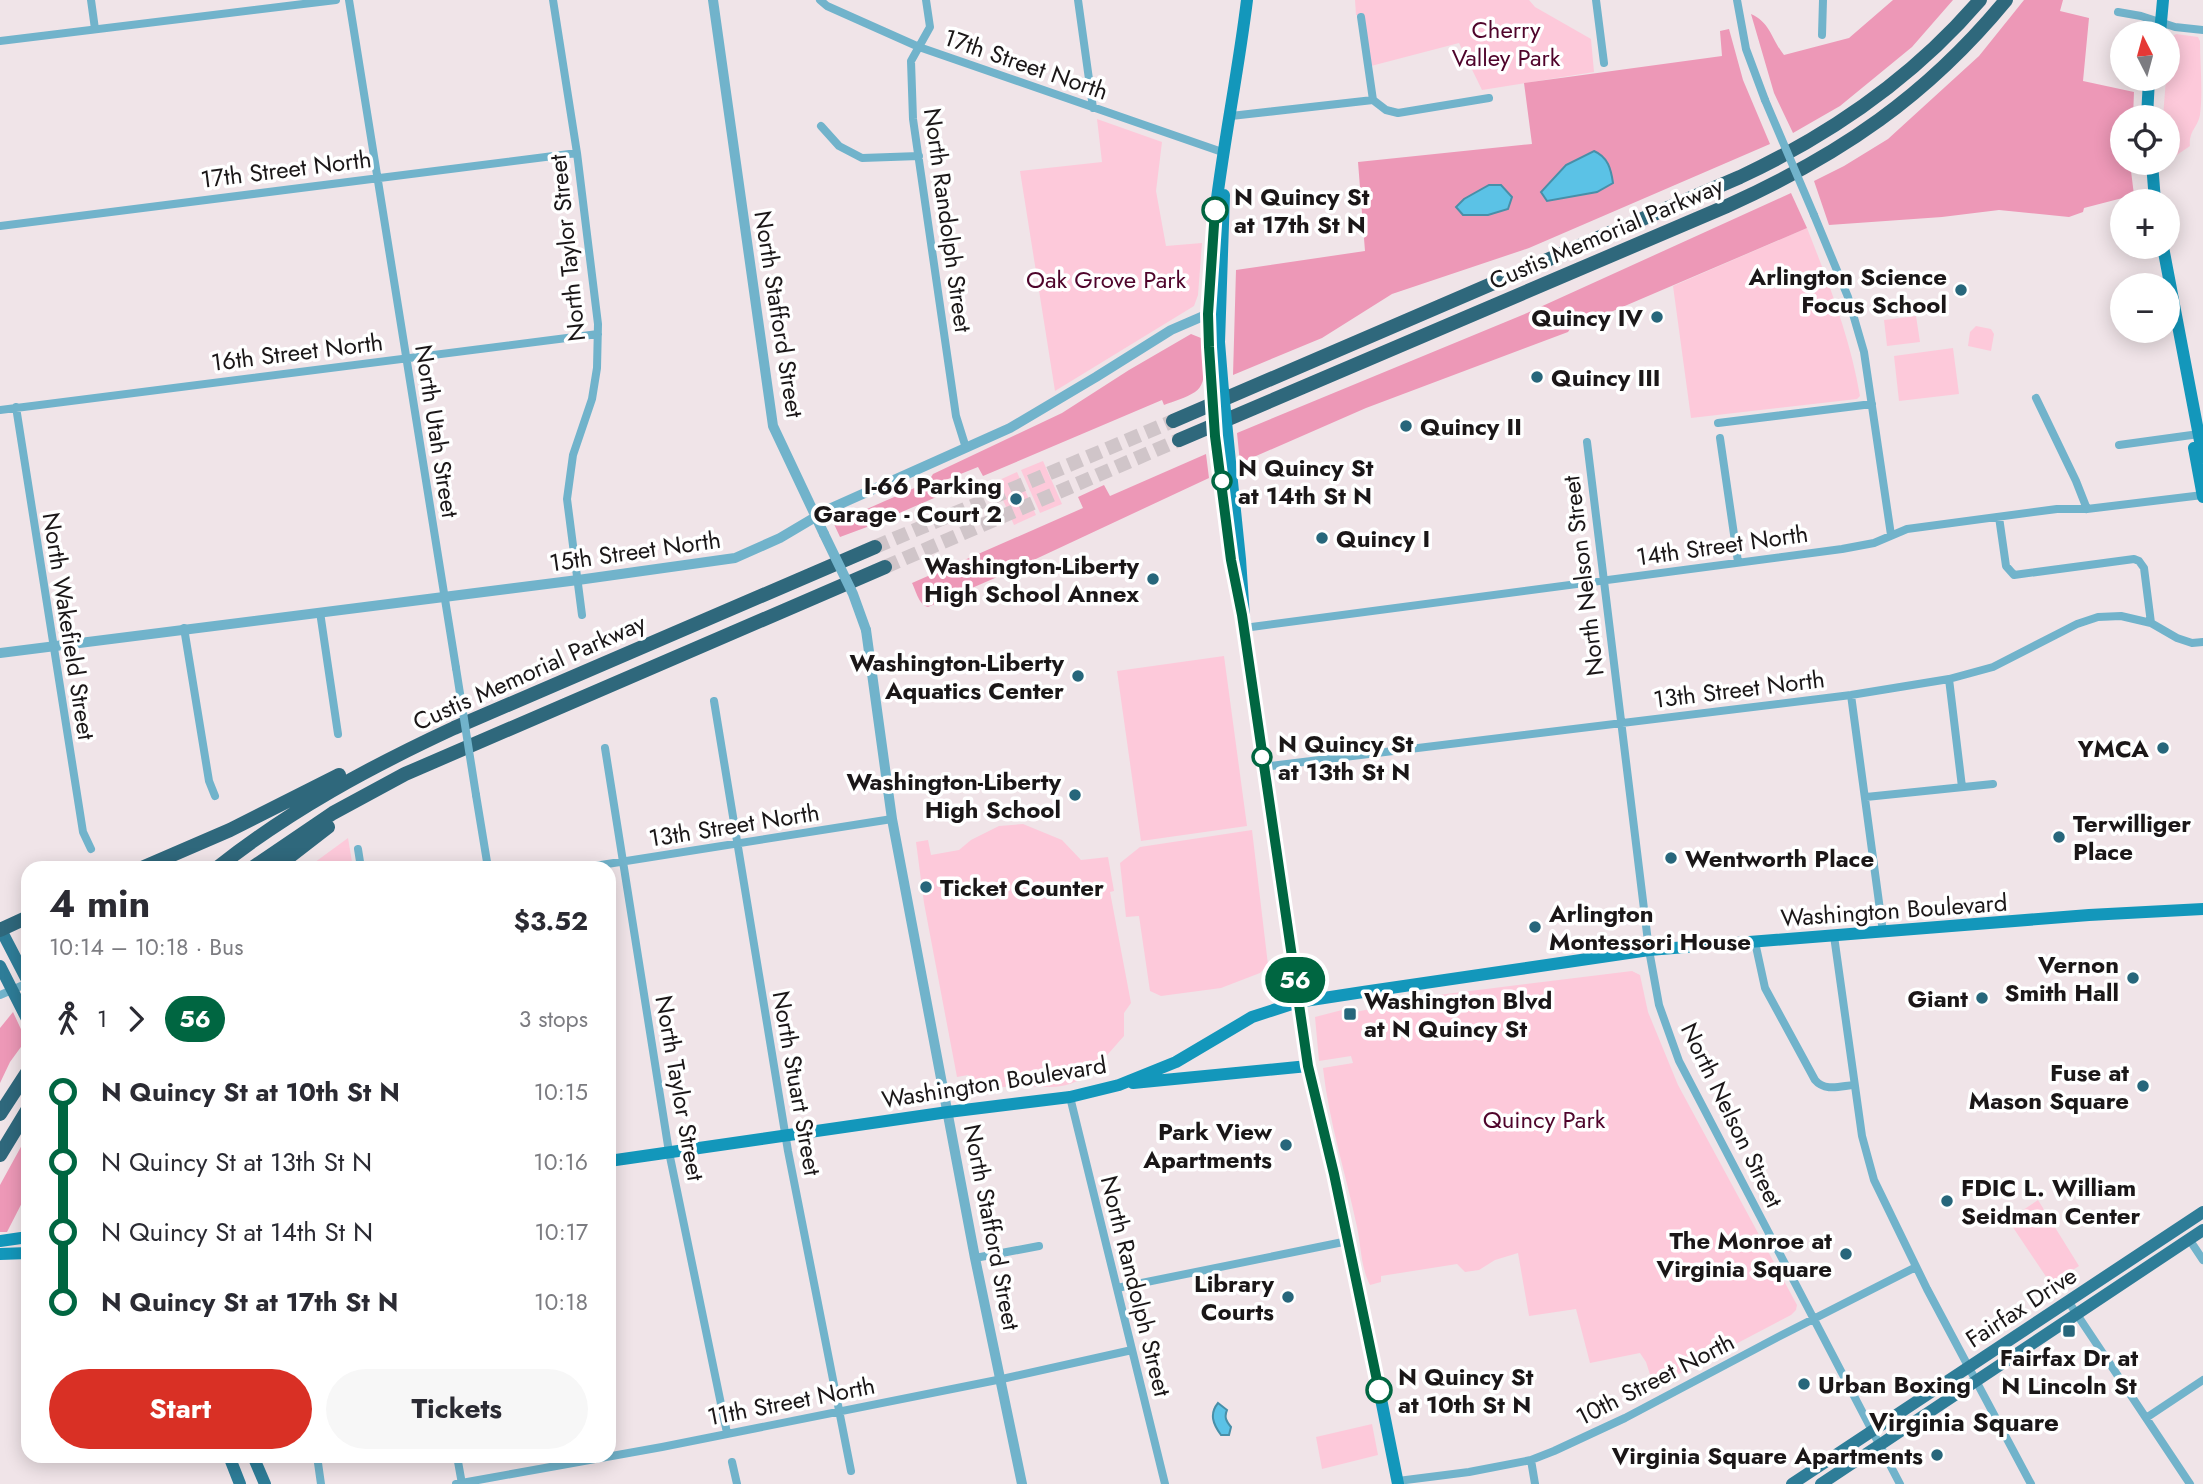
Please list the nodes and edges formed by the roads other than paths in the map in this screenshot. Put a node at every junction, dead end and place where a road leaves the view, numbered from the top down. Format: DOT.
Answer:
graph roads {
  1 [pos="91,0"];
  2 [pos="336,0"];
  3 [pos="349,0"];
  4 [pos="553,0"];
  5 [pos="713,0"];
  6 [pos="820,0"];
  7 [pos="926,0"];
  8 [pos="1079,0"];
  9 [pos="1247,0"];
  10 [pos="1596,0"];
  11 [pos="1737,0"];
  12 [pos="1823,0"];
  13 [pos="1980,0"];
  14 [pos="2007,0"];
  15 [pos="2156,0"];
  16 [pos="2163,0"];
  17 [pos="2118,12"];
  18 [pos="1361,17"];
  19 [pos="2141,21"];
  20 [pos="2157,21"];
  21 [pos="2158,21"];
  22 [pos="2180,28"];
  23 [pos="94,29"];
  24 [pos="2203,30"];
  25 [pos="1822,35"];
  26 [pos="0,41"];
  27 [pos="919,47"];
  28 [pos="1604,63"];
  29 [pos="1489,98"];
  30 [pos="1373,100"];
  31 [pos="1093,108"];
  32 [pos="1231,116"];
  33 [pos="821,126"];
  34 [pos="577,153"];
  35 [pos="1225,153"];
  36 [pos="919,156"];
  37 [pos="376,177"];
  38 [pos="0,226"];
  39 [pos="1214,312"];
  40 [pos="598,334"];
  41 [pos="2176,343"];
  42 [pos="406,358"];
  43 [pos="2036,398"];
  44 [pos="1872,404"];
  45 [pos="16,407"];
  46 [pos="0,410"];
  47 [pos="1173,421"];
  48 [pos="1718,423"];
  49 [pos="2195,435"];
  50 [pos="1720,438"];
  51 [pos="1180,440"];
  52 [pos="1587,442"];
  53 [pos="2119,445"];
  54 [pos="966,448"];
  55 [pos="2203,457"];
  56 [pos="2203,496"];
  57 [pos="2087,509"];
  58 [pos="816,516"];
  59 [pos="2000,517"];
  60 [pos="1891,535"];
  61 [pos="875,547"];
  62 [pos="1738,562"];
  63 [pos="885,567"];
  64 [pos="578,580"];
  65 [pos="1602,581"];
  66 [pos="444,596"];
  67 [pos="320,612"];
  68 [pos="582,615"];
  69 [pos="1243,621"];
  70 [pos="2151,623"];
  71 [pos="184,628"];
  72 [pos="2203,642"];
  73 [pos="53,646"];
  74 [pos="0,653"];
  75 [pos="1948,680"];
  76 [pos="534,694"];
  77 [pos="1852,695"];
  78 [pos="714,701"];
  79 [pos="1620,723"];
  80 [pos="338,734"];
  81 [pos="605,748"];
  82 [pos="436,759"];
  83 [pos="1263,767"];
  84 [pos="1993,785"];
  85 [pos="1962,788"];
  86 [pos="215,796"];
  87 [pos="1866,797"];
  88 [pos="892,819"];
  89 [pos="739,844"];
  90 [pos="91,849"];
  91 [pos="358,849"];
  92 [pos="158,861"];
  93 [pos="226,861"];
  94 [pos="261,861"];
  95 [pos="284,861"];
  96 [pos="360,861"];
  97 [pos="487,861"];
  98 [pos="624,862"];
  99 [pos="616,863"];
  100 [pos="2203,909"];
  101 [pos="21,920"];
  102 [pos="0,930"];
  103 [pos="1883,932"];
  104 [pos="1835,936"];
  105 [pos="1755,942"];
  106 [pos="1649,950"];
  107 [pos="0,966"];
  108 [pos="21,969"];
  109 [pos="6,992"];
  110 [pos="1298,1002"];
  111 [pos="21,1010"];
  112 [pos="1308,1066"];
  113 [pos="21,1082"];
  114 [pos="1119,1085"];
  115 [pos="1854,1085"];
  116 [pos="1070,1097"];
  117 [pos="948,1112"];
  118 [pos="0,1114"];
  119 [pos="21,1121"];
  120 [pos="785,1135"];
  121 [pos="669,1152"];
  122 [pos="0,1156"];
  123 [pos="616,1160"];
  124 [pos="2203,1212"];
  125 [pos="2203,1230"];
  126 [pos="21,1238"];
  127 [pos="2189,1240"];
  128 [pos="0,1241"];
  129 [pos="1348,1241"];
  130 [pos="1039,1246"];
  131 [pos="21,1253"];
  132 [pos="0,1254"];
  133 [pos="975,1258"];
  134 [pos="2203,1261"];
  135 [pos="1916,1267"];
  136 [pos="1117,1288"];
  137 [pos="2068,1301"];
  138 [pos="2077,1314"];
  139 [pos="1814,1319"];
  140 [pos="1132,1350"];
  141 [pos="1969,1367"];
  142 [pos="1002,1379"];
  143 [pos="1976,1380"];
  144 [pos="2203,1380"];
  145 [pos="840,1411"];
  146 [pos="2146,1418"];
  147 [pos="1872,1432"];
  148 [pos="727,1433"];
  149 [pos="1880,1445"];
  150 [pos="616,1454"];
  151 [pos="1531,1460"];
  152 [pos="732,1462"];
  153 [pos="232,1463"];
  154 [pos="256,1463"];
  155 [pos="318,1463"];
  156 [pos="458,1463"];
  157 [pos="568,1463"];
  158 [pos="851,1471"];
  159 [pos="1398,1483"];
  160 [pos="240,1484"];
  161 [pos="265,1484"];
  162 [pos="321,1484"];
  163 [pos="456,1484"];
  164 [pos="462,1484"];
  165 [pos="737,1484"];
  166 [pos="1022,1484"];
  167 [pos="1165,1484"];
  168 [pos="1535,1484"];
  169 [pos="1792,1484"];
  170 [pos="1821,1484"];
  171 [pos="1900,1484"];
  172 [pos="2031,1484"];
  173 [pos="2190,1484"];
  1 -- 23 [label="street"];
  2 -- 23 [label="street"];
  3 -- 37 [label="street, North Utah Street"];
  4 -- 34 [label="street, North Taylor Street"];
  5 -- 58 [label="street, North Stafford Street"];
  6 -- 27 [label="street, 17th Street North"];
  7 -- 27 [label="street, North Randolph Street"];
  8 -- 31 [label="street"];
  9 -- 32 [label="main road"];
  10 -- 28 [label="street"];
  11 -- 44 [label="street, bridge"];
  12 -- 25 [label="street"];
  13 -- 47 [label="highway, Custis Memorial Parkway"];
  14 -- 51 [label="highway, Custis Memorial Parkway"];
  15 -- 20 [label="main road"];
  16 -- 21 [label="main road"];
  17 -- 19 [label="street"];
  18 -- 30 [label="street"];
  22 -- 24 [label="street"];
  23 -- 26 [label="street"];
  27 -- 31 [label="street, 17th Street North"];
  27 -- 36 [label="street, North Randolph Street"];
  29 -- 30 [label="street"];
  30 -- 32 [label="street"];
  31 -- 35 [label="street, 17th Street North"];
  32 -- 35 [label="main road"];
  33 -- 36 [label="street"];
  34 -- 37 [label="street, 17th Street North"];
  34 -- 40 [label="street, North Taylor Street"];
  35 -- 39 [label="main road"];
  36 -- 54 [label="street, North Randolph Street"];
  37 -- 38 [label="street, 17th Street North"];
  37 -- 42 [label="street, North Utah Street"];
  39 -- 54 [label="street, 15th Street North"];
  39 -- 69 [label="main road, bridge"];
  40 -- 42 [label="street, 16th Street North"];
  40 -- 64 [label="street, North Taylor Street"];
  41 -- 49 [label="main road"];
  42 -- 45 [label="street, 16th Street North"];
  42 -- 66 [label="street, North Utah Street"];
  43 -- 57 [label="street"];
  44 -- 48 [label="street"];
  44 -- 60 [label="street"];
  45 -- 46 [label="street, 16th Street North"];
  45 -- 73 [label="street, North Wakefield Street"];
  49 -- 53 [label="street"];
  49 -- 55 [label="main road"];
  49 -- 56 [label="main road"];
  50 -- 62 [label="street"];
  52 -- 65 [label="street, North Nelson Street"];
  54 -- 58 [label="street, 15th Street North"];
  56 -- 57 [label="street, 14th Street North"];
  57 -- 59 [label="street, 14th Street North"];
  58 -- 64 [label="street, 15th Street North"];
  58 -- 88 [label="street, North Stafford Street, bridge"];
  59 -- 60 [label="street, 14th Street North"];
  59 -- 70 [label="street"];
  60 -- 62 [label="street, 14th Street North"];
  61 -- 76 [label="highway, Custis Memorial Parkway"];
  62 -- 65 [label="street, 14th Street North"];
  63 -- 82 [label="highway, Custis Memorial Parkway"];
  64 -- 66 [label="street, 15th Street North"];
  64 -- 68 [label="street, North Taylor Street"];
  65 -- 69 [label="street, 14th Street North"];
  65 -- 79 [label="street, North Nelson Street"];
  66 -- 67 [label="street, 15th Street North"];
  66 -- 97 [label="street, North Utah Street, bridge"];
  67 -- 71 [label="street, 15th Street North"];
  67 -- 80 [label="street"];
  69 -- 83 [label="main road"];
  70 -- 72 [label="street, 13th Street North"];
  70 -- 75 [label="street, 13th Street North"];
  71 -- 73 [label="street, 15th Street North"];
  71 -- 86 [label="street"];
  73 -- 74 [label="street, 15th Street North"];
  73 -- 90 [label="street, North Wakefield Street"];
  75 -- 77 [label="street, 13th Street North"];
  75 -- 85 [label="street"];
  76 -- 92 [label="highway"];
  76 -- 93 [label="highway, Custis Memorial Parkway"];
  77 -- 79 [label="street, 13th Street North"];
  77 -- 87 [label="street"];
  78 -- 89 [label="street, North Stuart Street"];
  79 -- 83 [label="street, 13th Street North"];
  79 -- 106 [label="street, North Nelson Street"];
  81 -- 98 [label="street, North Taylor Street"];
  82 -- 94 [label="highway, Custis Memorial Parkway"];
  82 -- 95 [label="highway"];
  83 -- 110 [label="main road"];
  84 -- 85 [label="street"];
  85 -- 87 [label="street"];
  87 -- 103 [label="street"];
  88 -- 89 [label="street, 13th Street North"];
  88 -- 117 [label="street, North Stafford Street"];
  89 -- 98 [label="street, 13th Street North"];
  89 -- 120 [label="street, North Stuart Street"];
  91 -- 96 [label="street"];
  98 -- 99 [label="street, 13th Street North"];
  98 -- 121 [label="street, North Taylor Street"];
  100 -- 103 [label="main road, Washington Boulevard"];
  101 -- 102 [label="highway"];
  102 -- 108 [label="main road"];
  103 -- 104 [label="main road, Washington Boulevard"];
  104 -- 105 [label="main road, Washington Boulevard"];
  104 -- 115 [label="street"];
  105 -- 106 [label="main road, Washington Boulevard"];
  105 -- 115 [label="street"];
  106 -- 110 [label="main road, Washington Boulevard"];
  106 -- 139 [label="street, North Nelson Street"];
  107 -- 109 [label="main road"];
  109 -- 111 [label="main road"];
  110 -- 112 [label="main road"];
  110 -- 114 [label="main road, Washington Boulevard"];
  112 -- 114 [label="main road"];
  112 -- 129 [label="main road"];
  113 -- 118 [label="highway"];
  114 -- 116 [label="main road, Washington Boulevard"];
  115 -- 135 [label="street"];
  116 -- 117 [label="main road, Washington Boulevard"];
  116 -- 136 [label="street, North Randolph Street"];
  117 -- 120 [label="main road, Washington Boulevard"];
  117 -- 133 [label="street, North Stafford Street"];
  119 -- 122 [label="highway"];
  120 -- 121 [label="main road, Washington Boulevard"];
  120 -- 145 [label="street, North Stuart Street"];
  121 -- 123 [label="main road, Washington Boulevard"];
  121 -- 148 [label="street, North Taylor Street"];
  124 -- 137 [label="main road, Fairfax Drive"];
  125 -- 127 [label="main road, Fairfax Drive"];
  126 -- 128 [label="main road"];
  127 -- 134 [label="street"];
  127 -- 138 [label="main road, Fairfax Drive"];
  129 -- 136 [label="street"];
  129 -- 159 [label="main road"];
  130 -- 133 [label="street"];
  131 -- 132 [label="main road"];
  133 -- 142 [label="street, North Stafford Street"];
  135 -- 139 [label="street, 10th Street North"];
  135 -- 141 [label="street"];
  136 -- 140 [label="street, North Randolph Street"];
  137 -- 138 [label="street"];
  137 -- 141 [label="main road, Fairfax Drive"];
  138 -- 143 [label="main road, Fairfax Drive"];
  138 -- 146 [label="street"];
  139 -- 147 [label="street, North Nelson Street"];
  139 -- 151 [label="street, 10th Street North"];
  140 -- 142 [label="street, 11th Street North"];
  140 -- 167 [label="street, North Randolph Street"];
  141 -- 143 [label="street"];
  141 -- 147 [label="main road, Fairfax Drive"];
  142 -- 145 [label="street, 11th Street North"];
  142 -- 166 [label="street, North Stafford Street"];
  143 -- 149 [label="main road, Fairfax Drive"];
  143 -- 172 [label="street"];
  144 -- 146 [label="street"];
  145 -- 148 [label="street, 11th Street North"];
  145 -- 158 [label="street, North Stuart Street"];
  146 -- 173 [label="street"];
  147 -- 149 [label="street, North Nelson Street"];
  147 -- 169 [label="main road, Fairfax Drive"];
  148 -- 150 [label="street, 11th Street North"];
  149 -- 170 [label="main road, Fairfax Drive"];
  149 -- 171 [label="street, North Nelson Street"];
  151 -- 159 [label="street, 10th Street North"];
  151 -- 168 [label="street"];
  152 -- 165 [label="street"];
  153 -- 160 [label="main road"];
  154 -- 161 [label="main road"];
  155 -- 162 [label="street"];
  156 -- 164 [label="street"];
  157 -- 164 [label="street, 11th Street North"];
  163 -- 164 [label="street, 11th Street North"];
}
